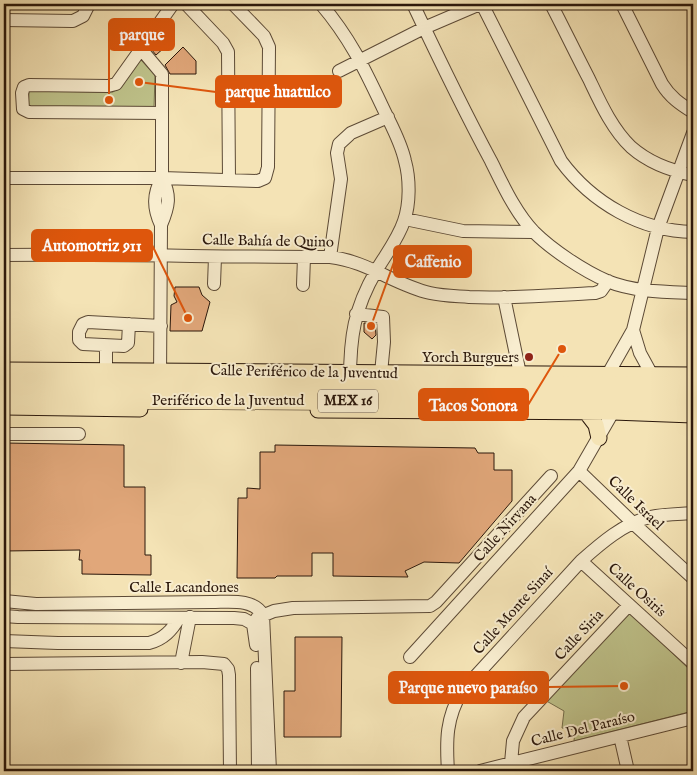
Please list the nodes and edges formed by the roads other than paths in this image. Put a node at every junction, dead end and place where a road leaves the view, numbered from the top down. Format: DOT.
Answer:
graph roads {
  1 [pos="89,4"];
  2 [pos="173,4"];
  3 [pos="186,4"];
  4 [pos="233,4"];
  5 [pos="321,4"];
  6 [pos="413,4"];
  7 [pos="481,4"];
  8 [pos="551,4"];
  9 [pos="622,4"];
  10 [pos="4,20"];
  11 [pos="424,28"];
  12 [pos="140,49"];
  13 [pos="360,59"];
  14 [pos="339,71"];
  15 [pos="162,112"];
  16 [pos="693,112"];
  17 [pos="388,117"];
  18 [pos="693,133"];
  19 [pos="678,172"];
  20 [pos="693,175"];
  21 [pos="4,178"];
  22 [pos="162,178"];
  23 [pos="228,180"];
  24 [pos="405,219"];
  25 [pos="658,228"];
  26 [pos="534,232"];
  27 [pos="693,232"];
  28 [pos="160,254"];
  29 [pos="4,255"];
  30 [pos="215,257"];
  31 [pos="304,257"];
  32 [pos="330,257"];
  33 [pos="376,270"];
  34 [pos="608,281"];
  35 [pos="214,284"];
  36 [pos="303,285"];
  37 [pos="642,290"];
  38 [pos="693,292"];
  39 [pos="504,297"];
  40 [pos="356,314"];
  41 [pos="129,324"];
  42 [pos="161,326"];
  43 [pos="632,330"];
  44 [pos="106,346"];
  45 [pos="4,370"];
  46 [pos="106,370"];
  47 [pos="381,373"];
  48 [pos="520,374"];
  49 [pos="693,375"];
  50 [pos="160,377"];
  51 [pos="350,379"];
  52 [pos="608,379"];
  53 [pos="651,380"];
  54 [pos="4,382"];
  55 [pos="693,385"];
  56 [pos="4,398"];
  57 [pos="657,402"];
  58 [pos="693,403"];
  59 [pos="4,407"];
  60 [pos="693,408"];
  61 [pos="586,412"];
  62 [pos="613,412"];
  63 [pos="693,415"];
  64 [pos="4,434"];
  65 [pos="79,434"];
  66 [pos="599,438"];
  67 [pos="579,471"];
  68 [pos="551,476"];
  69 [pos="693,513"];
  70 [pos="633,523"];
  71 [pos="581,561"];
  72 [pos="693,578"];
  73 [pos="4,601"];
  74 [pos="165,603"];
  75 [pos="122,604"];
  76 [pos="629,605"];
  77 [pos="262,614"];
  78 [pos="4,616"];
  79 [pos="165,617"];
  80 [pos="185,617"];
  81 [pos="124,618"];
  82 [pos="251,622"];
  83 [pos="4,642"];
  84 [pos="410,657"];
  85 [pos="181,662"];
  86 [pos="693,663"];
  87 [pos="4,664"];
  88 [pos="693,718"];
  89 [pos="620,736"];
  90 [pos="511,763"];
  91 [pos="230,771"];
  92 [pos="258,771"];
  93 [pos="270,771"];
  94 [pos="448,771"];
  95 [pos="480,771"];
  96 [pos="628,771"];
  1 -- 10 [label="street"];
  2 -- 12 [label="street"];
  3 -- 23 [label="street"];
  4 -- 23 [label="street"];
  5 -- 13 [label="street"];
  6 -- 11 [label="street"];
  7 -- 11 [label="street"];
  7 -- 25 [label="street"];
  8 -- 19 [label="street"];
  9 -- 16 [label="street"];
  11 -- 13 [label="street"];
  11 -- 26 [label="street"];
  12 -- 15 [label="street"];
  12 -- 15 [label="street"];
  13 -- 14 [label="street"];
  13 -- 17 [label="street"];
  15 -- 22 [label="street"];
  17 -- 24 [label="street"];
  17 -- 32 [label="street"];
  18 -- 19 [label="street"];
  19 -- 20 [label="street"];
  19 -- 25 [label="street"];
  21 -- 22 [label="street"];
  22 -- 23 [label="street"];
  22 -- 28 [label="street"];
  24 -- 26 [label="street"];
  24 -- 33 [label="street"];
  25 -- 27 [label="street"];
  25 -- 37 [label="street"];
  26 -- 34 [label="street"];
  28 -- 29 [label="street, Calle Bahía de Quino"];
  28 -- 30 [label="street, Calle Bahía de Quino"];
  28 -- 42 [label="street"];
  30 -- 31 [label="street, Calle Bahía de Quino"];
  30 -- 35 [label="street"];
  31 -- 32 [label="street, Calle Bahía de Quino"];
  31 -- 36 [label="street"];
  32 -- 33 [label="street, Calle Bahía de Quino"];
  33 -- 39 [label="street, Calle Bahía de Quino"];
  33 -- 40 [label="street"];
  34 -- 37 [label="street"];
  34 -- 39 [label="street, Calle Bahía de Quino"];
  37 -- 38 [label="street"];
  37 -- 43 [label="street"];
  39 -- 48 [label="street"];
  40 -- 47 [label="street"];
  40 -- 51 [label="street"];
  41 -- 42 [label="street"];
  41 -- 44 [label="street"];
  41 -- 44 [label="street"];
  42 -- 50 [label="street"];
  43 -- 52 [label="street"];
  43 -- 53 [label="street"];
  44 -- 46 [label="street"];
  45 -- 46 [label="main road"];
  46 -- 50 [label="main road"];
  47 -- 48 [label="main road, Calle Periférico de la Juventud"];
  47 -- 51 [label="main road, Calle Periférico de la Juventud"];
  48 -- 52 [label="main road, Calle Periférico de la Juventud"];
  49 -- 53 [label="main road"];
  50 -- 51 [label="highway, Periférico de la Juventud / MEX 16"];
  50 -- 54 [label="highway, Periférico de la Juventud / MEX 16"];
  51 -- 52 [label="highway, Periférico de la Juventud / MEX 16"];
  52 -- 53 [label="highway, Periférico de la Juventud / MEX 16"];
  53 -- 55 [label="highway, Periférico de la Juventud / MEX 16"];
  56 -- 57 [label="highway, Periférico de la Juventud / MEX 16"];
  57 -- 58 [label="highway, Periférico de la Juventud / MEX 16"];
  57 -- 60 [label="highway"];
  59 -- 61 [label="main road"];
  61 -- 62 [label="main road"];
  61 -- 66 [label="main road"];
  62 -- 63 [label="main road"];
  62 -- 66 [label="street, Calle Nirvana"];
  64 -- 65 [label="street"];
  66 -- 67 [label="street, Calle Nirvana"];
  67 -- 70 [label="street, Calle Israel"];
  67 -- 84 [label="street, Calle Nirvana"];
  68 -- 77 [label="street"];
  69 -- 70 [label="street, Calle Monte Sinaí"];
  70 -- 71 [label="street, Calle Monte Sinaí"];
  70 -- 72 [label="street, Calle Israel"];
  71 -- 76 [label="street, Calle Osiris"];
  71 -- 94 [label="street, Calle Monte Sinaí"];
  73 -- 75 [label="street, Calle Lacandones"];
  74 -- 75 [label="street, Calle Lacandones"];
  74 -- 77 [label="street, Calle Lacandones"];
  74 -- 79 [label="street"];
  75 -- 81 [label="street"];
  76 -- 86 [label="street, Calle Osiris"];
  76 -- 90 [label="street, Calle Siria"];
  77 -- 82 [label="street"];
  77 -- 93 [label="street"];
  78 -- 81 [label="street, Calle Lacandones"];
  79 -- 80 [label="street, Calle Lacandones"];
  79 -- 81 [label="street, Calle Lacandones"];
  80 -- 82 [label="street, Calle Lacandones"];
  80 -- 83 [label="street"];
  80 -- 85 [label="street"];
  82 -- 92 [label="street"];
  85 -- 87 [label="street"];
  85 -- 91 [label="street"];
  88 -- 89 [label="street, Calle Del Paraíso"];
  89 -- 90 [label="street, Calle Del Paraíso"];
  89 -- 96 [label="street"];
  90 -- 95 [label="street, Calle Del Paraíso"];
}
